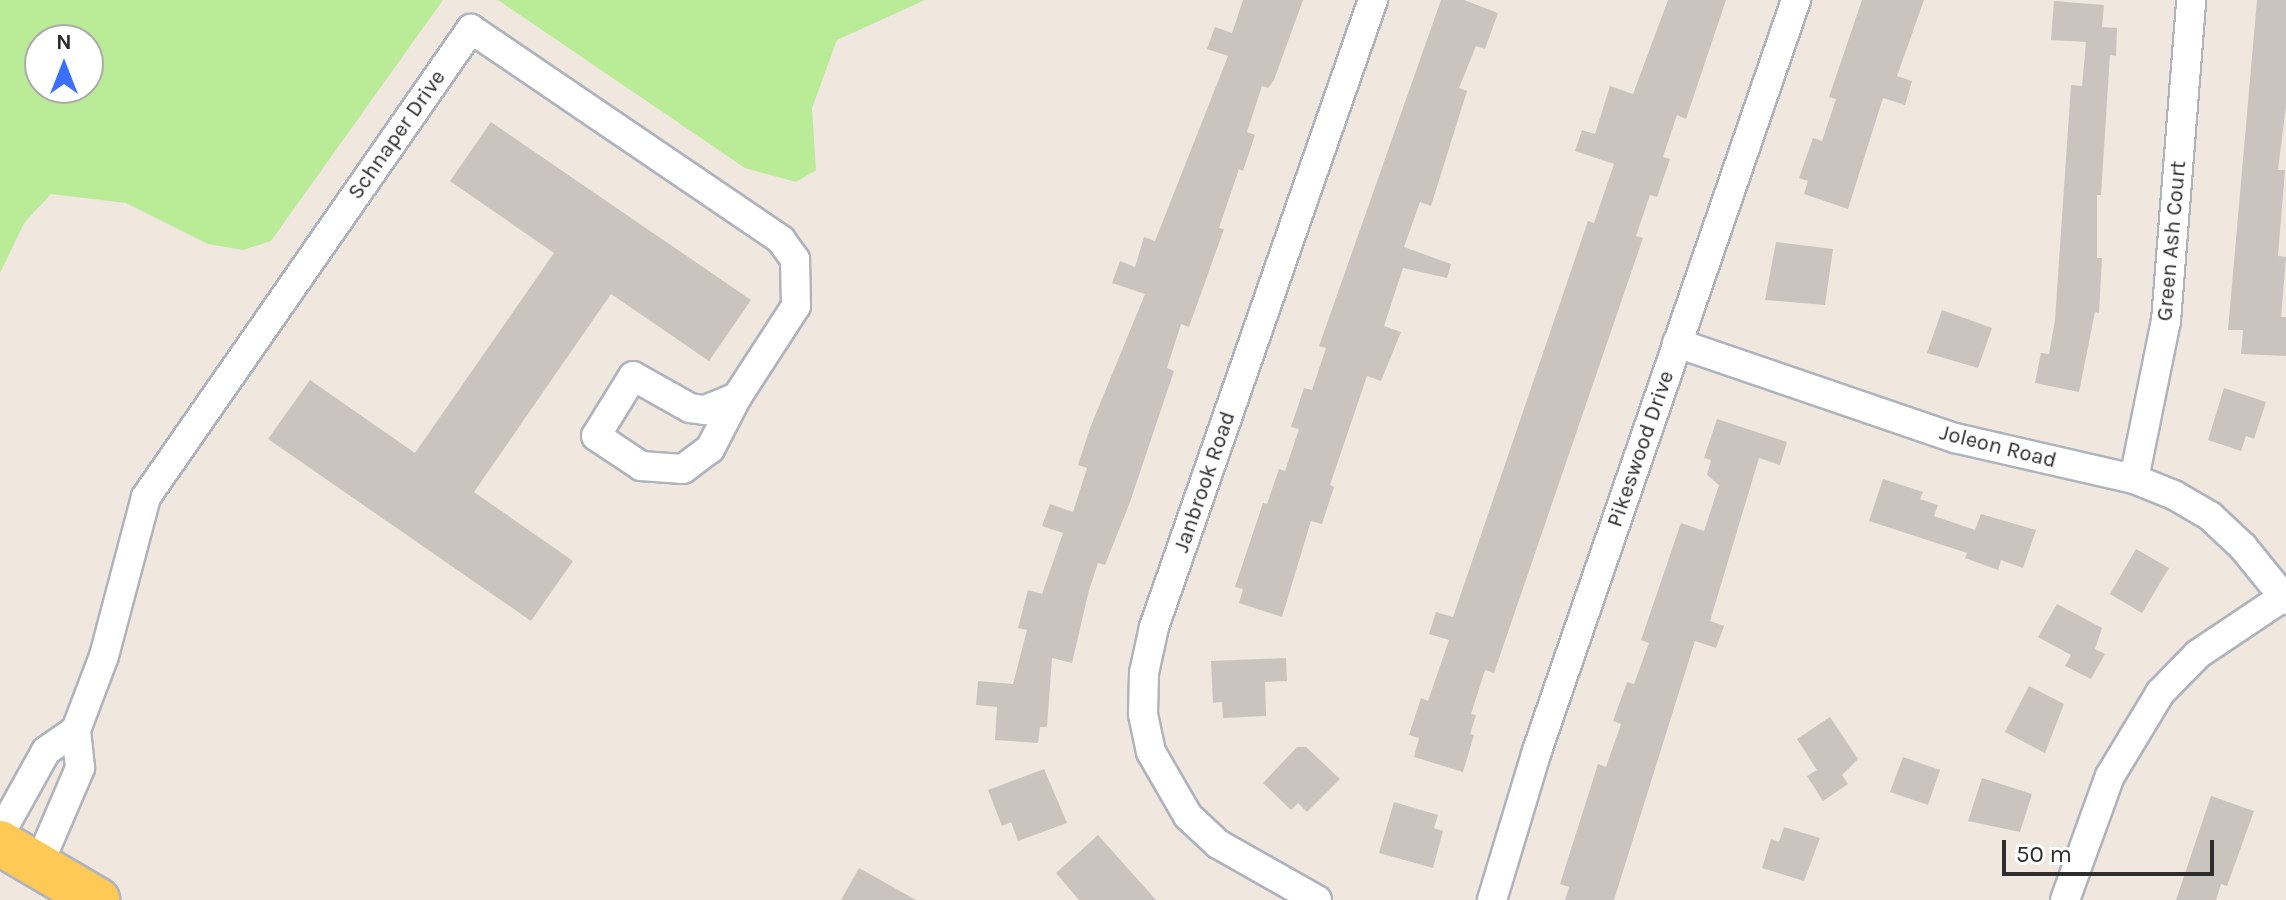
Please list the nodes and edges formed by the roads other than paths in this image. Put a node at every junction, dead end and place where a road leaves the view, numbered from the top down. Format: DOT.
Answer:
graph roads {
  1 [pos="1373,0"];
  2 [pos="1796,0"];
  3 [pos="2191,0"];
  4 [pos="1677,343"];
  5 [pos="737,397"];
  6 [pos="2134,479"];
  7 [pos="2285,597"];
  8 [pos="76,730"];
  9 [pos="0,834"];
  10 [pos="0,843"];
  11 [pos="38,866"];
  12 [pos="97,900"];
  13 [pos="1317,900"];
  14 [pos="1492,900"];
  15 [pos="2065,900"];
  1 -- 13 [label="street, Janbrook Road"];
  2 -- 4 [label="street, Pikeswood Drive"];
  3 -- 6 [label="street, Green Ash Court"];
  4 -- 6 [label="street, Joleon Road"];
  4 -- 14 [label="street, Pikeswood Drive"];
  5 -- 5 [label="street, Schnaper Drive"];
  5 -- 8 [label="street, Schnaper Drive"];
  6 -- 7 [label="street, Joleon Road"];
  7 -- 15 [label="street"];
  8 -- 9 [label="street"];
  8 -- 11 [label="street, Schnaper Drive"];
  10 -- 11 [label="main road"];
  11 -- 12 [label="main road"];
}
